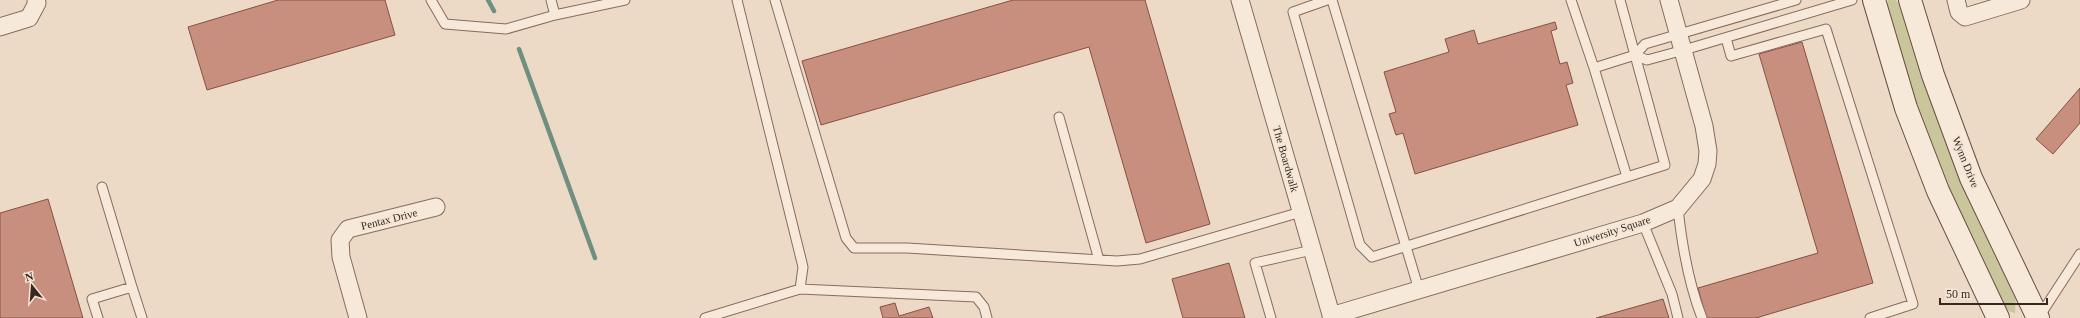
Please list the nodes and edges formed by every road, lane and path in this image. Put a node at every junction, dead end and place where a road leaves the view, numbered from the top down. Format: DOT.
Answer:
graph roads {
  1 [pos="36,0"];
  2 [pos="431,0"];
  3 [pos="551,0"];
  4 [pos="625,0"];
  5 [pos="737,0"];
  6 [pos="775,0"];
  7 [pos="1240,0"];
  8 [pos="1327,0"];
  9 [pos="1332,0"];
  10 [pos="1571,0"];
  11 [pos="1620,0"];
  12 [pos="1669,0"];
  13 [pos="1796,0"];
  14 [pos="1852,0"];
  15 [pos="1874,0"];
  16 [pos="1910,0"];
  17 [pos="1956,0"];
  18 [pos="2021,0"];
  19 [pos="555,15"];
  20 [pos="0,27"];
  21 [pos="1726,38"];
  22 [pos="1681,42"];
  23 [pos="1635,55"];
  24 [pos="1594,68"];
  25 [pos="1059,117"];
  26 [pos="1628,177"];
  27 [pos="102,187"];
  28 [pos="436,206"];
  29 [pos="1678,208"];
  30 [pos="1301,212"];
  31 [pos="1643,223"];
  32 [pos="1407,247"];
  33 [pos="1312,250"];
  34 [pos="2080,254"];
  35 [pos="1099,260"];
  36 [pos="132,287"];
  37 [pos="800,289"];
  38 [pos="1419,290"];
  39 [pos="1331,317"];
  40 [pos="98,318"];
  41 [pos="142,318"];
  42 [pos="358,318"];
  43 [pos="705,318"];
  44 [pos="987,318"];
  45 [pos="1271,318"];
  46 [pos="1678,318"];
  47 [pos="1702,318"];
  48 [pos="1870,318"];
  49 [pos="1998,318"];
  50 [pos="2038,318"];
  1 -- 20 [label="street"];
  2 -- 19 [label="lane"];
  3 -- 19 [label="lane"];
  4 -- 19 [label="lane"];
  5 -- 37 [label="lane"];
  6 -- 35 [label="lane"];
  7 -- 30 [label="street, The Boardwalk"];
  8 -- 32 [label="lane"];
  9 -- 32 [label="lane"];
  10 -- 24 [label="lane"];
  11 -- 23 [label="lane"];
  12 -- 22 [label="street, University Square"];
  13 -- 22 [label="lane"];
  14 -- 21 [label="lane"];
  15 -- 49 [label="street"];
  16 -- 50 [label="street, Wynn Drive"];
  17 -- 18 [label="street"];
  21 -- 22 [label="lane"];
  21 -- 48 [label="lane"];
  22 -- 23 [label="lane"];
  22 -- 23 [label="lane"];
  22 -- 29 [label="street, University Square"];
  23 -- 24 [label="lane"];
  23 -- 26 [label="lane"];
  24 -- 26 [label="lane"];
  25 -- 35 [label="lane"];
  26 -- 32 [label="lane"];
  27 -- 36 [label="lane"];
  28 -- 42 [label="street, Pentax Drive"];
  29 -- 31 [label="street, University Square"];
  29 -- 47 [label="lane"];
  30 -- 33 [label="street, The Boardwalk"];
  30 -- 35 [label="lane"];
  31 -- 38 [label="street, University Square"];
  31 -- 46 [label="lane"];
  32 -- 38 [label="lane"];
  33 -- 39 [label="street, The Boardwalk"];
  33 -- 45 [label="lane"];
  34 -- 50 [label="lane"];
  36 -- 40 [label="lane"];
  36 -- 41 [label="lane"];
  37 -- 43 [label="lane"];
  37 -- 44 [label="lane"];
  38 -- 39 [label="street, University Square"];
}
